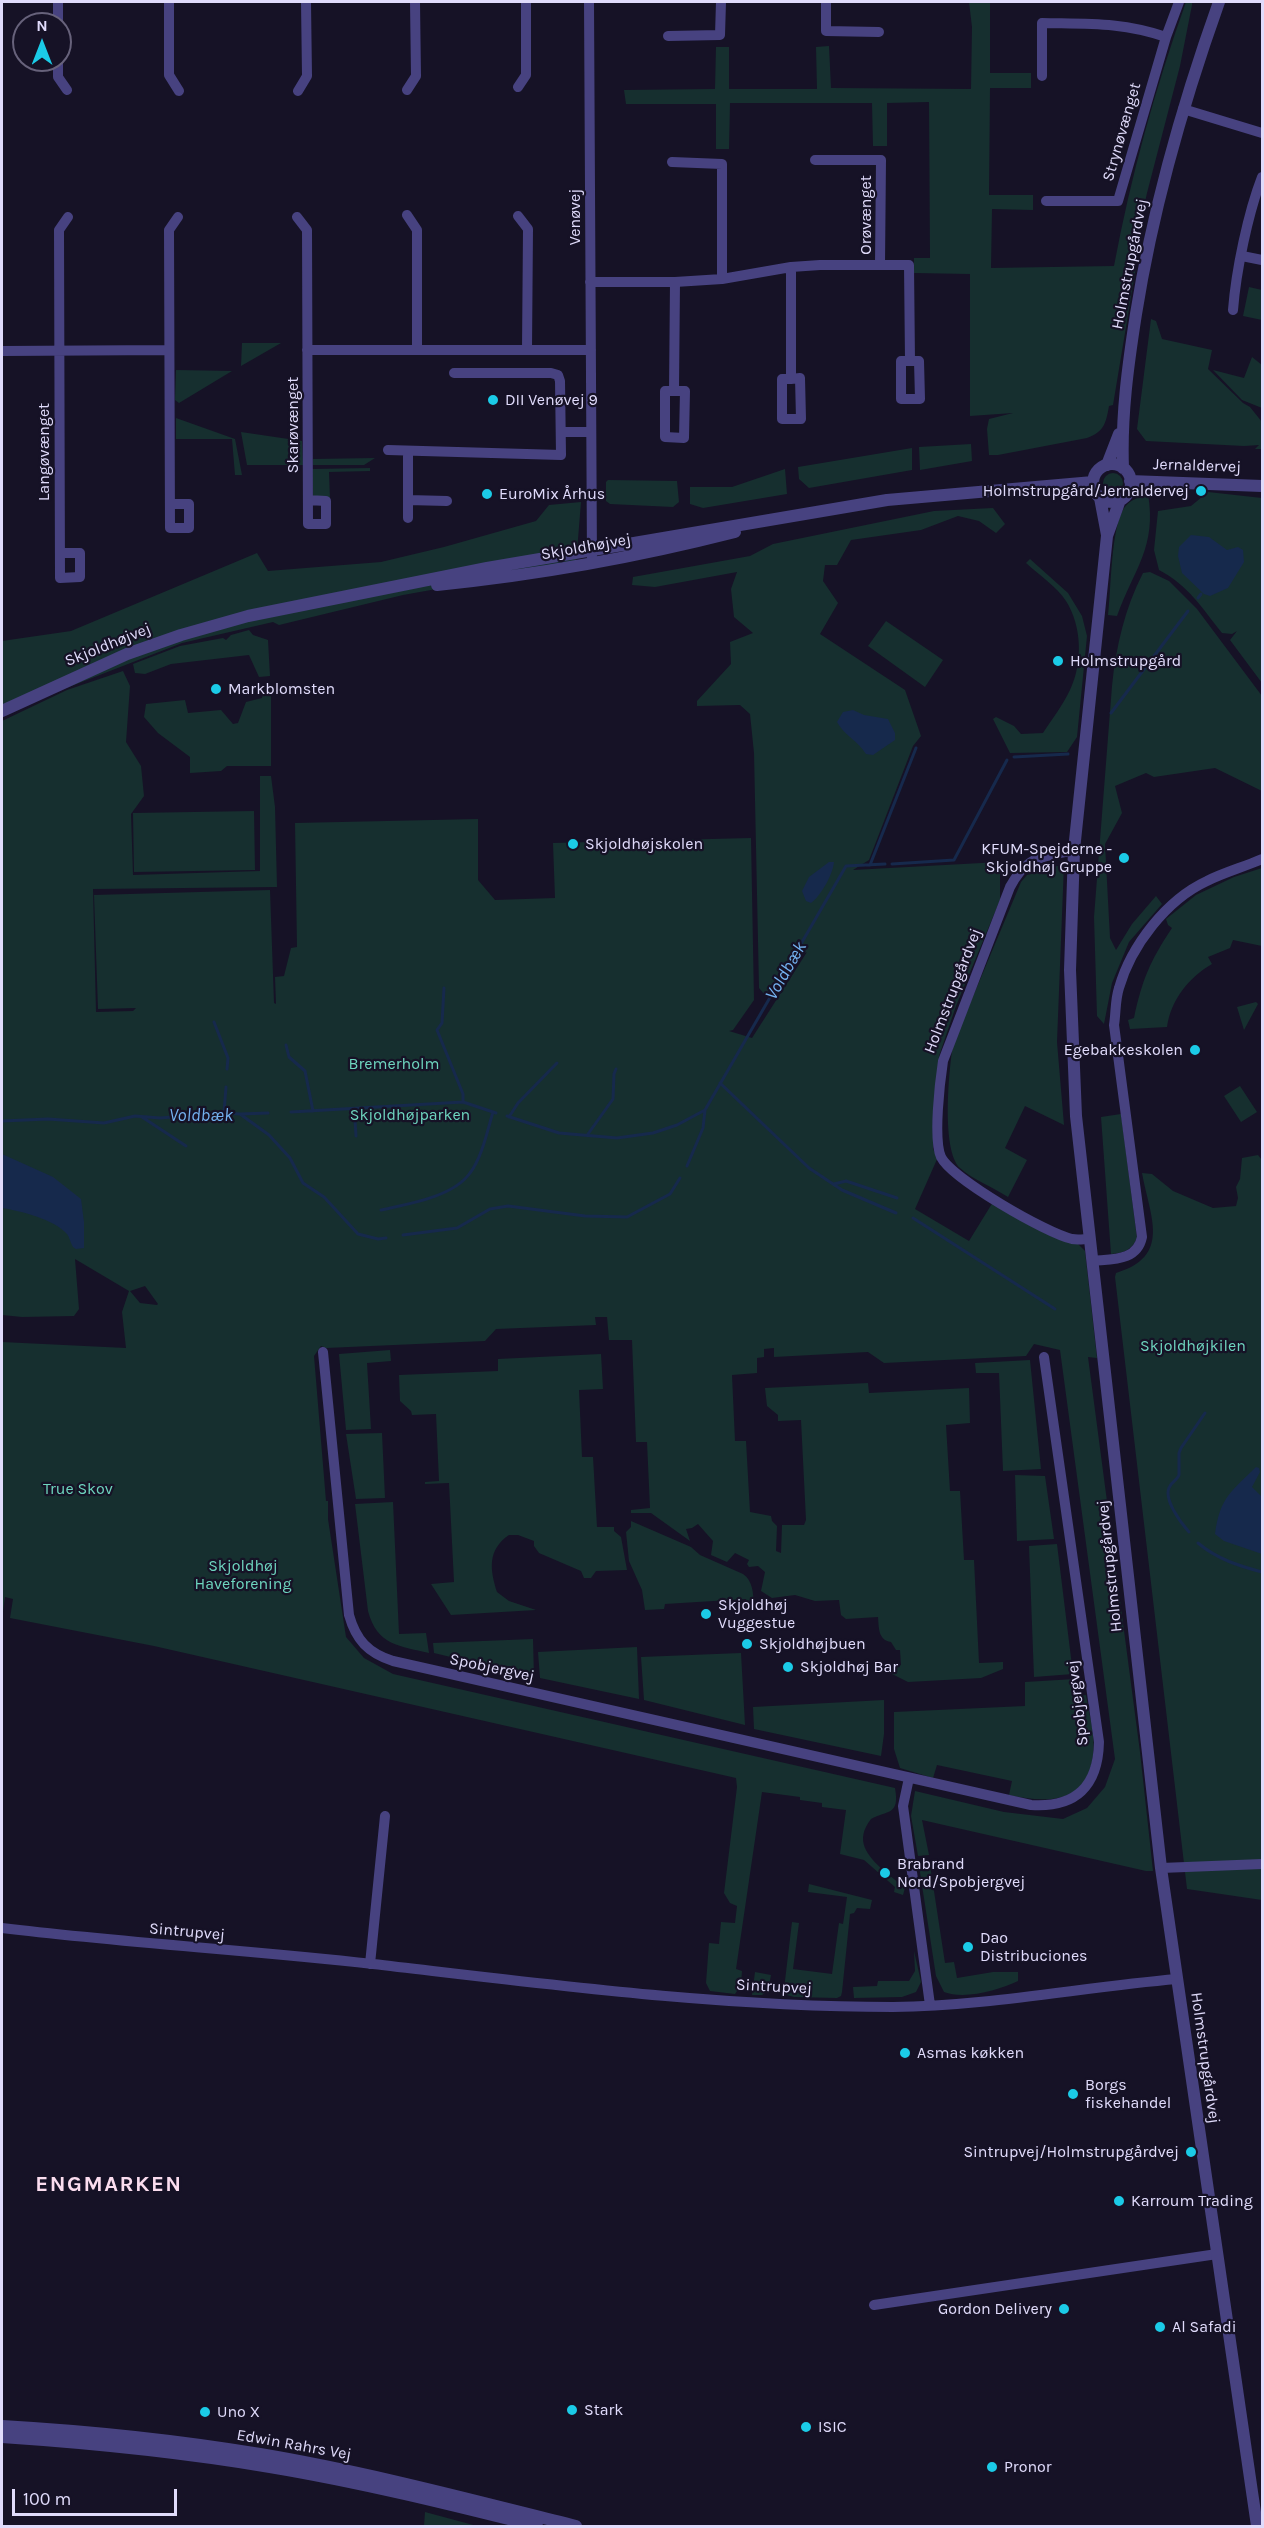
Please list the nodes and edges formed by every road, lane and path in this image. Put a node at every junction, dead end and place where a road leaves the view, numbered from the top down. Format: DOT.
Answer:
graph roads {
  1 [pos="169,2"];
  2 [pos="306,2"];
  3 [pos="415,2"];
  4 [pos="526,2"];
  5 [pos="589,2"];
  6 [pos="721,2"];
  7 [pos="825,2"];
  8 [pos="1179,2"];
  9 [pos="1219,2"];
  10 [pos="879,32"];
  11 [pos="668,36"];
  12 [pos="1166,37"];
  13 [pos="58,72"];
  14 [pos="1041,76"];
  15 [pos="518,87"];
  16 [pos="67,90"];
  17 [pos="407,90"];
  18 [pos="179,91"];
  19 [pos="298,91"];
  20 [pos="1183,109"];
  21 [pos="1263,133"];
  22 [pos="815,160"];
  23 [pos="672,162"];
  24 [pos="1263,177"];
  25 [pos="1046,201"];
  26 [pos="407,215"];
  27 [pos="518,216"];
  28 [pos="68,217"];
  29 [pos="297,217"];
  30 [pos="178,218"];
  31 [pos="1242,256"];
  32 [pos="1263,261"];
  33 [pos="880,264"];
  34 [pos="791,267"];
  35 [pos="722,279"];
  36 [pos="590,282"];
  37 [pos="675,282"];
  38 [pos="1233,310"];
  39 [pos="417,349"];
  40 [pos="527,349"];
  41 [pos="169,350"];
  42 [pos="307,350"];
  43 [pos="591,350"];
  44 [pos="2,351"];
  45 [pos="59,351"];
  46 [pos="910,361"];
  47 [pos="454,373"];
  48 [pos="791,379"];
  49 [pos="674,392"];
  50 [pos="1121,427"];
  51 [pos="561,432"];
  52 [pos="591,432"];
  53 [pos="388,450"];
  54 [pos="408,451"];
  55 [pos="1107,465"];
  56 [pos="1123,468"];
  57 [pos="1130,480"];
  58 [pos="1093,482"];
  59 [pos="1263,486"];
  60 [pos="1101,498"];
  61 [pos="308,500"];
  62 [pos="408,500"];
  63 [pos="1120,500"];
  64 [pos="447,501"];
  65 [pos="170,504"];
  66 [pos="803,515"];
  67 [pos="408,518"];
  68 [pos="1107,536"];
  69 [pos="592,550"];
  70 [pos="60,554"];
  71 [pos="592,563"];
  72 [pos="371,591"];
  73 [pos="2,711"];
  74 [pos="1074,850"];
  75 [pos="1263,859"];
  76 [pos="1090,1239"];
  77 [pos="1093,1261"];
  78 [pos="323,1352"];
  79 [pos="1044,1357"];
  80 [pos="909,1778"];
  81 [pos="385,1816"];
  82 [pos="1263,1864"];
  83 [pos="1161,1868"];
  84 [pos="2,1929"];
  85 [pos="370,1964"];
  86 [pos="1177,1978"];
  87 [pos="930,2005"];
  88 [pos="1217,2254"];
  89 [pos="874,2305"];
  90 [pos="2,2426"];
  91 [pos="2,2437"];
  92 [pos="537,2526"];
  93 [pos="576,2526"];
  94 [pos="1257,2526"];
  1 -- 18 [label="street"];
  2 -- 19 [label="street"];
  3 -- 17 [label="street"];
  4 -- 15 [label="street"];
  5 -- 36 [label="street, Venøvej"];
  6 -- 11 [label="street"];
  7 -- 10 [label="street"];
  8 -- 12 [label="street, Strynøvænget"];
  9 -- 20 [label="street, Holmstrupgårdvej"];
  12 -- 14 [label="street"];
  12 -- 25 [label="street, Strynøvænget"];
  13 -- 16 [label="street"];
  20 -- 21 [label="street"];
  20 -- 50 [label="street, Holmstrupgårdvej"];
  22 -- 33 [label="street, Orøvænget"];
  23 -- 35 [label="street"];
  24 -- 31 [label="street"];
  26 -- 39 [label="street"];
  27 -- 40 [label="street"];
  28 -- 45 [label="street, Langøvænget"];
  29 -- 42 [label="street, Skarøvænget"];
  30 -- 41 [label="street"];
  31 -- 32 [label="street"];
  31 -- 38 [label="street"];
  33 -- 34 [label="street, Orøvænget"];
  33 -- 46 [label="street, Orøvænget"];
  34 -- 35 [label="street, Orøvænget"];
  34 -- 48 [label="street"];
  35 -- 37 [label="street, Orøvænget"];
  36 -- 37 [label="street, Orøvænget"];
  36 -- 43 [label="street, Venøvej"];
  37 -- 49 [label="street"];
  39 -- 40 [label="street"];
  39 -- 42 [label="street"];
  40 -- 43 [label="street"];
  41 -- 45 [label="street"];
  41 -- 65 [label="street"];
  42 -- 61 [label="street, Skarøvænget"];
  43 -- 52 [label="street, Venøvej"];
  44 -- 45 [label="street"];
  45 -- 70 [label="street, Langøvænget"];
  47 -- 51 [label="street"];
  50 -- 55 [label="street, Holmstrupgårdvej"];
  50 -- 56 [label="street, Holmstrupgårdvej"];
  51 -- 52 [label="street"];
  51 -- 54 [label="street"];
  52 -- 69 [label="street, Venøvej"];
  53 -- 54 [label="street"];
  54 -- 62 [label="street"];
  55 -- 56 [label="street"];
  55 -- 58 [label="street"];
  56 -- 57 [label="street"];
  57 -- 59 [label="street, Jernaldervej"];
  57 -- 63 [label="street"];
  58 -- 60 [label="street"];
  58 -- 66 [label="street, Skjoldhøjvej"];
  60 -- 63 [label="street"];
  60 -- 68 [label="street, Holmstrupgårdvej"];
  62 -- 64 [label="street"];
  62 -- 67 [label="street"];
  63 -- 68 [label="street, Holmstrupgårdvej"];
  66 -- 69 [label="street, Skjoldhøjvej"];
  66 -- 71 [label="street, Skjoldhøjvej"];
  68 -- 74 [label="street, Holmstrupgårdvej"];
  69 -- 71 [label="street, Venøvej"];
  69 -- 72 [label="street, Skjoldhøjvej"];
  71 -- 72 [label="street, Skjoldhøjvej"];
  72 -- 73 [label="street, Skjoldhøjvej"];
  74 -- 76 [label="street, Holmstrupgårdvej"];
  74 -- 76 [label="street, Holmstrupgårdvej"];
  75 -- 77 [label="street"];
  76 -- 77 [label="street, Holmstrupgårdvej"];
  77 -- 83 [label="street, Holmstrupgårdvej"];
  78 -- 80 [label="street, Spobjergvej"];
  79 -- 80 [label="street, Spobjergvej"];
  80 -- 87 [label="street"];
  81 -- 85 [label="street"];
  82 -- 83 [label="street"];
  83 -- 86 [label="street, Holmstrupgårdvej"];
  84 -- 85 [label="street, Sintrupvej"];
  85 -- 87 [label="street, Sintrupvej"];
  86 -- 87 [label="street, Sintrupvej"];
  86 -- 88 [label="street, Holmstrupgårdvej"];
  88 -- 89 [label="street"];
  88 -- 94 [label="street, Holmstrupgårdvej"];
  90 -- 93 [label="street, Edwin Rahrs Vej"];
  91 -- 92 [label="street, Edwin Rahrs Vej"];
}
